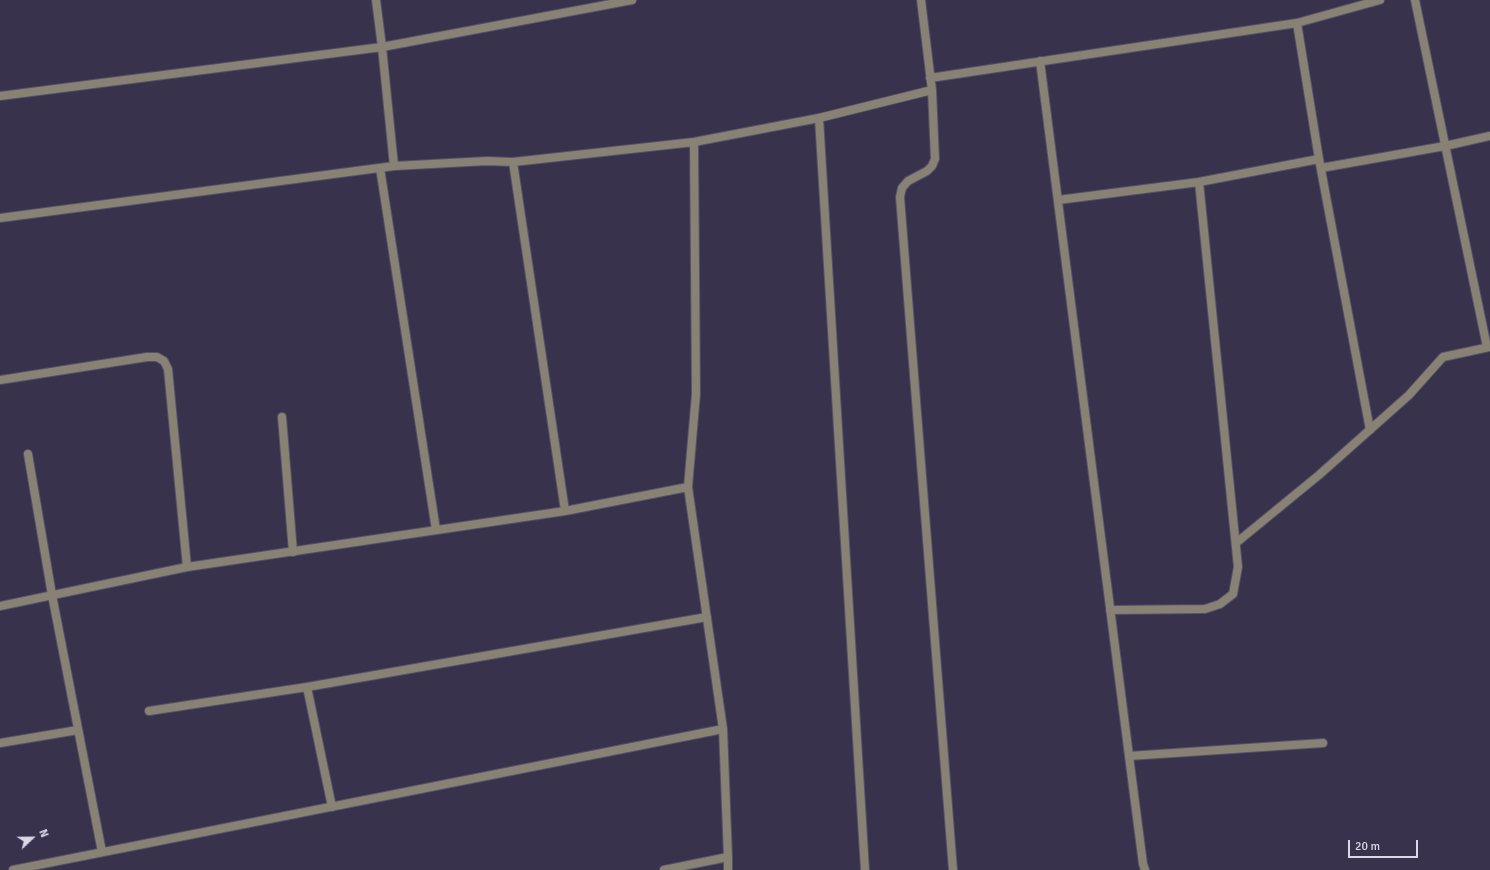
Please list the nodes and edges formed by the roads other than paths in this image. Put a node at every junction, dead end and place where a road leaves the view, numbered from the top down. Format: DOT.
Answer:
graph roads {
  1 [pos="376,0"];
  2 [pos="632,0"];
  3 [pos="921,0"];
  4 [pos="1380,0"];
  5 [pos="1415,0"];
  6 [pos="1297,23"];
  7 [pos="382,47"];
  8 [pos="1040,61"];
  9 [pos="930,78"];
  10 [pos="932,90"];
  11 [pos="0,96"];
  12 [pos="819,118"];
  13 [pos="1490,136"];
  14 [pos="694,142"];
  15 [pos="1445,146"];
  16 [pos="1319,159"];
  17 [pos="513,162"];
  18 [pos="394,166"];
  19 [pos="380,168"];
  20 [pos="1321,168"];
  21 [pos="1199,182"];
  22 [pos="1058,200"];
  23 [pos="0,218"];
  24 [pos="1489,347"];
  25 [pos="0,380"];
  26 [pos="282,417"];
  27 [pos="1370,430"];
  28 [pos="28,454"];
  29 [pos="688,486"];
  30 [pos="565,511"];
  31 [pos="436,530"];
  32 [pos="1236,543"];
  33 [pos="293,552"];
  34 [pos="187,568"];
  35 [pos="52,595"];
  36 [pos="0,606"];
  37 [pos="1110,610"];
  38 [pos="707,617"];
  39 [pos="307,687"];
  40 [pos="149,711"];
  41 [pos="723,729"];
  42 [pos="78,730"];
  43 [pos="0,743"];
  44 [pos="1323,743"];
  45 [pos="1129,756"];
  46 [pos="332,807"];
  47 [pos="102,852"];
  48 [pos="728,857"];
  49 [pos="13,870"];
  50 [pos="664,870"];
  51 [pos="728,870"];
  52 [pos="865,870"];
  53 [pos="953,870"];
  54 [pos="1145,870"];
  1 -- 7 [label="street"];
  2 -- 7 [label="street"];
  3 -- 9 [label="street"];
  4 -- 6 [label="street"];
  5 -- 15 [label="street"];
  6 -- 8 [label="street"];
  6 -- 16 [label="street"];
  7 -- 11 [label="street"];
  7 -- 18 [label="street"];
  8 -- 9 [label="street"];
  8 -- 22 [label="street"];
  9 -- 10 [label="street"];
  10 -- 12 [label="street"];
  10 -- 53 [label="street"];
  12 -- 14 [label="street"];
  12 -- 52 [label="street"];
  13 -- 15 [label="street"];
  14 -- 17 [label="street"];
  14 -- 29 [label="street"];
  15 -- 20 [label="street"];
  15 -- 24 [label="street"];
  16 -- 20 [label="street"];
  16 -- 21 [label="street"];
  17 -- 18 [label="street"];
  17 -- 30 [label="street"];
  18 -- 19 [label="street"];
  19 -- 23 [label="street"];
  19 -- 31 [label="street"];
  20 -- 27 [label="street"];
  21 -- 22 [label="street"];
  21 -- 32 [label="street"];
  22 -- 37 [label="street"];
  24 -- 27 [label="street"];
  25 -- 34 [label="street"];
  26 -- 33 [label="street"];
  27 -- 32 [label="street"];
  28 -- 35 [label="street"];
  29 -- 30 [label="street"];
  29 -- 38 [label="street"];
  30 -- 31 [label="street"];
  31 -- 33 [label="street"];
  32 -- 37 [label="street"];
  33 -- 34 [label="street"];
  34 -- 35 [label="street"];
  35 -- 36 [label="street"];
  35 -- 42 [label="street"];
  37 -- 45 [label="street"];
  38 -- 39 [label="street"];
  38 -- 41 [label="street"];
  39 -- 40 [label="street"];
  39 -- 46 [label="street"];
  41 -- 46 [label="street"];
  41 -- 48 [label="street"];
  42 -- 43 [label="street"];
  42 -- 47 [label="street"];
  44 -- 45 [label="street"];
  45 -- 54 [label="street"];
  46 -- 47 [label="street"];
  47 -- 49 [label="street"];
  48 -- 50 [label="street"];
  48 -- 51 [label="street"];
}
